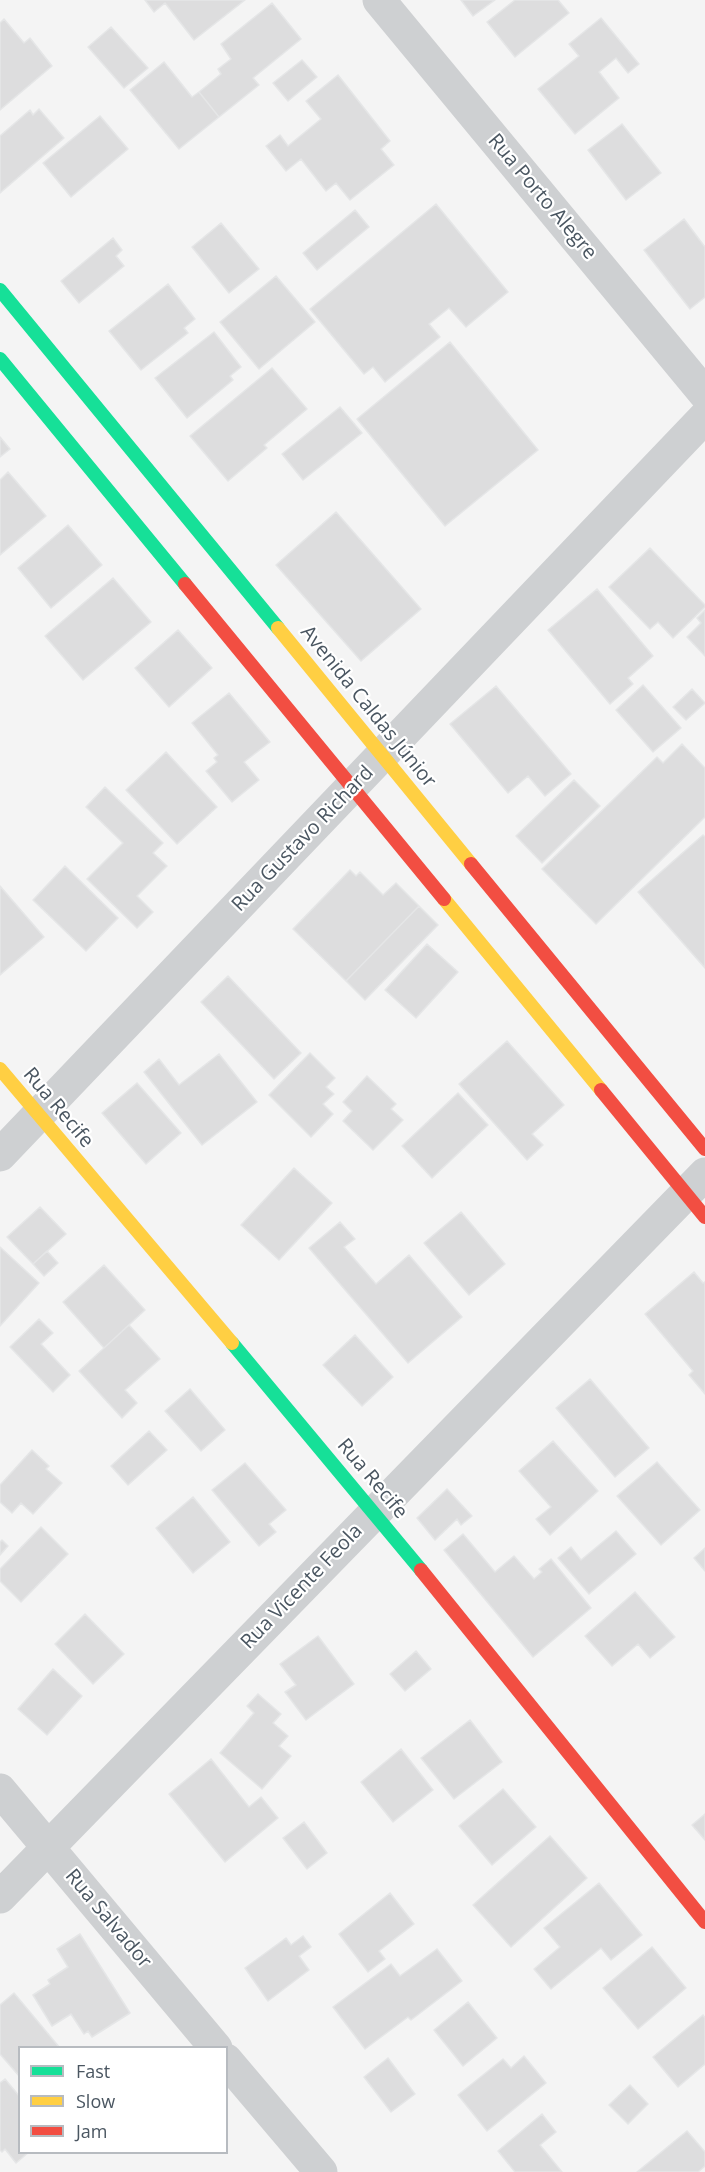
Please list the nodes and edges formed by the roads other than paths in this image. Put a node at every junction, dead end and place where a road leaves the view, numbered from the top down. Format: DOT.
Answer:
graph roads {
  1 [pos="379,0"];
  2 [pos="0,290"];
  3 [pos="0,359"];
  4 [pos="705,394"];
  5 [pos="705,417"];
  6 [pos="383,755"];
  7 [pos="352,787"];
  8 [pos="0,1069"];
  9 [pos="38,1116"];
  10 [pos="705,1149"];
  11 [pos="0,1155"];
  12 [pos="699,1195"];
  13 [pos="375,1512"];
  14 [pos="0,1791"];
  15 [pos="47,1848"];
  16 [pos="0,1897"];
  17 [pos="705,1922"];
  18 [pos="214,2046"];
  19 [pos="228,2062"];
  20 [pos="321,2172"];
  1 -- 4 [label="street, Rua Porto Alegre"];
  2 -- 6 [label="main road, Avenida Caldas Júnior"];
  3 -- 7 [label="main road"];
  5 -- 6 [label="street, Rua Gustavo Richard"];
  6 -- 7 [label="street, Rua Gustavo Richard"];
  6 -- 10 [label="main road, Avenida Caldas Júnior"];
  7 -- 9 [label="street, Rua Gustavo Richard"];
  7 -- 12 [label="main road"];
  8 -- 9 [label="main road, Rua Recife"];
  9 -- 11 [label="street, Rua Gustavo Richard"];
  9 -- 13 [label="main road, Rua Recife"];
  12 -- 13 [label="street, Rua Vicente Feola"];
  13 -- 15 [label="street, Rua Vicente Feola"];
  13 -- 17 [label="main road, Rua Recife"];
  14 -- 15 [label="street, Rua Salvador"];
  15 -- 16 [label="street, Rua Vicente Feola"];
  15 -- 18 [label="street, Rua Salvador"];
  19 -- 20 [label="street"];
}
